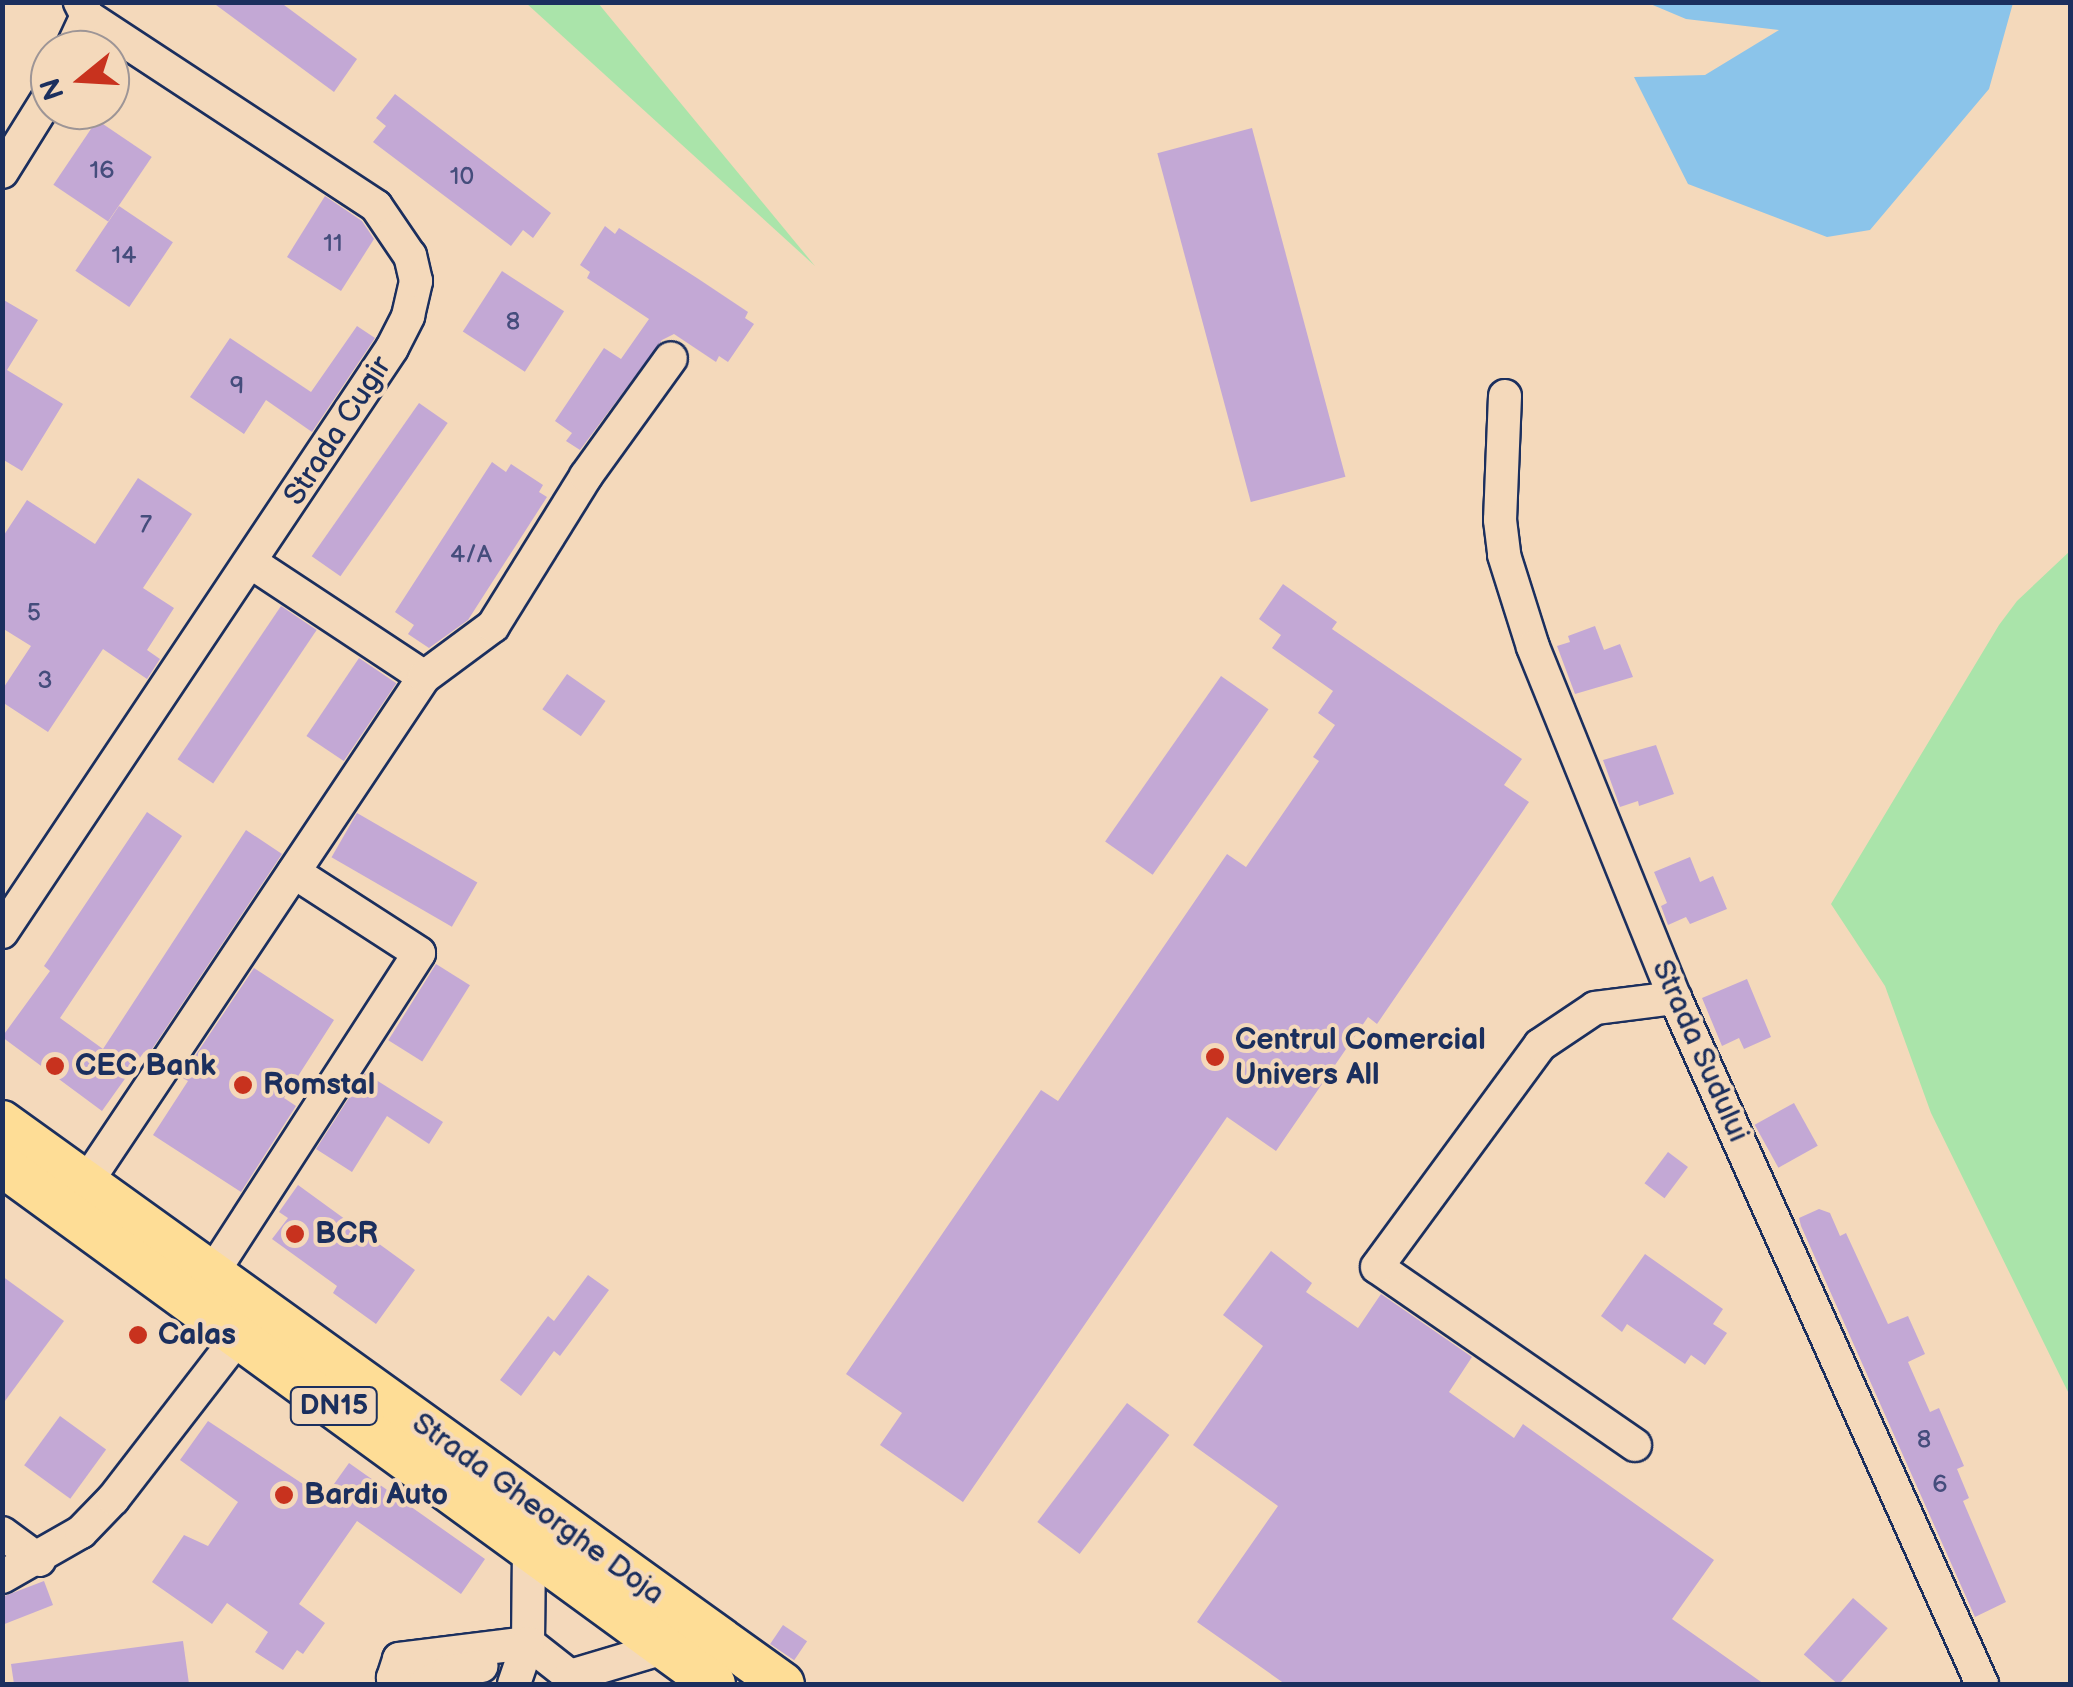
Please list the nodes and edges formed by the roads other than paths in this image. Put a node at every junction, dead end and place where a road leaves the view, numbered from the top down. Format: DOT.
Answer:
graph roads {
  1 [pos="83,9"];
  2 [pos="30,127"];
  3 [pos="2,172"];
  4 [pos="671,358"];
  5 [pos="1505,396"];
  6 [pos="252,564"];
  7 [pos="424,677"];
  8 [pos="294,872"];
  9 [pos="2,932"];
  10 [pos="1675,998"];
  11 [pos="2,1122"];
  12 [pos="2,1165"];
  13 [pos="86,1184"];
  14 [pos="211,1276"];
  15 [pos="238,1337"];
  16 [pos="1635,1445"];
  17 [pos="2,1533"];
  18 [pos="530,1548"];
  19 [pos="40,1560"];
  20 [pos="2,1577"];
  21 [pos="664,1648"];
  22 [pos="521,1662"];
  23 [pos="565,1680"];
  24 [pos="402,1684"];
  25 [pos="424,1684"];
  26 [pos="714,1684"];
  27 [pos="784,1684"];
  28 [pos="1982,1684"];
  1 -- 6 [label="street, Strada Cugir"];
  2 -- 3 [label="street"];
  4 -- 7 [label="street"];
  5 -- 10 [label="street, Strada Sudului"];
  6 -- 7 [label="street"];
  6 -- 9 [label="street, Strada Cugir"];
  7 -- 8 [label="street"];
  8 -- 13 [label="street"];
  8 -- 14 [label="street"];
  10 -- 16 [label="street"];
  10 -- 28 [label="street, Strada Sudului"];
  11 -- 13 [label="main road, Strada Gheorghe Doja / DN15"];
  12 -- 15 [label="main road, Strada Gheorghe Doja / DN15"];
  13 -- 14 [label="main road, Strada Gheorghe Doja / DN15"];
  14 -- 27 [label="main road, Strada Gheorghe Doja / DN15"];
  15 -- 18 [label="main road, Strada Gheorghe Doja / DN15"];
  15 -- 19 [label="street"];
  17 -- 19 [label="street"];
  18 -- 21 [label="main road, Strada Gheorghe Doja / DN15"];
  18 -- 22 [label="street"];
  19 -- 20 [label="street"];
  21 -- 23 [label="street"];
  21 -- 26 [label="main road, Strada Gheorghe Doja / DN15"];
  22 -- 23 [label="street"];
  22 -- 24 [label="street"];
  22 -- 25 [label="street"];
}
